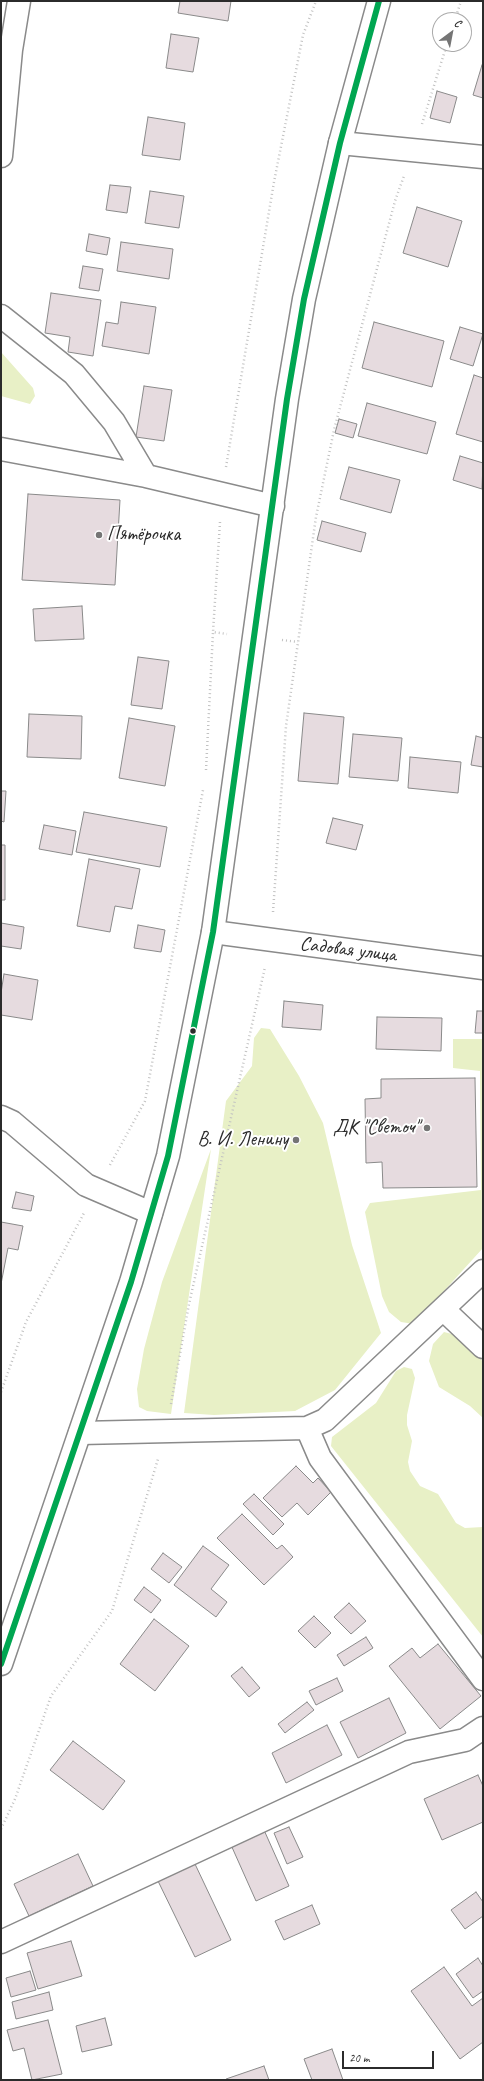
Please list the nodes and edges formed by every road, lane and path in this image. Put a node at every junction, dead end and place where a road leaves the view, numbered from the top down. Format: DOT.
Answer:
graph roads {
  1 [pos="19,1"];
  2 [pos="316,1"];
  3 [pos="378,1"];
  4 [pos="461,1"];
  5 [pos="458,12"];
  6 [pos="340,142"];
  7 [pos="1,156"];
  8 [pos="483,158"];
  9 [pos="1,316"];
  10 [pos="1,449"];
  11 [pos="146,476"];
  12 [pos="222,494"];
  13 [pos="272,506"];
  14 [pos="212,632"];
  15 [pos="255,637"];
  16 [pos="298,642"];
  17 [pos="206,776"];
  18 [pos="204,784"];
  19 [pos="213,932"];
  20 [pos="483,968"];
  21 [pos="1,1117"];
  22 [pos="96,1190"];
  23 [pos="151,1213"];
  24 [pos="483,1271"];
  25 [pos="444,1310"];
  26 [pos="483,1347"];
  27 [pos="1,1392"];
  28 [pos="307,1428"];
  29 [pos="80,1433"];
  30 [pos="1,1664"];
  31 [pos="483,1679"];
  32 [pos="483,1728"];
  33 [pos="1,1942"];
  1 -- 7 [label="street"];
  2 -- 12 [label="path"];
  3 -- 6 [label="street"];
  4 -- 5 [label="path"];
  6 -- 8 [label="street"];
  6 -- 13 [label="street"];
  9 -- 11 [label="street"];
  10 -- 11 [label="street"];
  11 -- 12 [label="street"];
  12 -- 13 [label="street"];
  12 -- 14 [label="path"];
  13 -- 15 [label="street"];
  14 -- 15 [label="path"];
  14 -- 17 [label="path"];
  15 -- 16 [label="path"];
  15 -- 19 [label="street"];
  18 -- 22 [label="path"];
  19 -- 20 [label="street, Садовая улица"];
  19 -- 23 [label="street"];
  21 -- 22 [label="street"];
  22 -- 23 [label="street"];
  22 -- 27 [label="path"];
  23 -- 29 [label="street"];
  24 -- 25 [label="street"];
  25 -- 26 [label="street"];
  25 -- 28 [label="street"];
  28 -- 29 [label="street"];
  28 -- 31 [label="street"];
  29 -- 30 [label="street"];
  32 -- 33 [label="street"];
}
